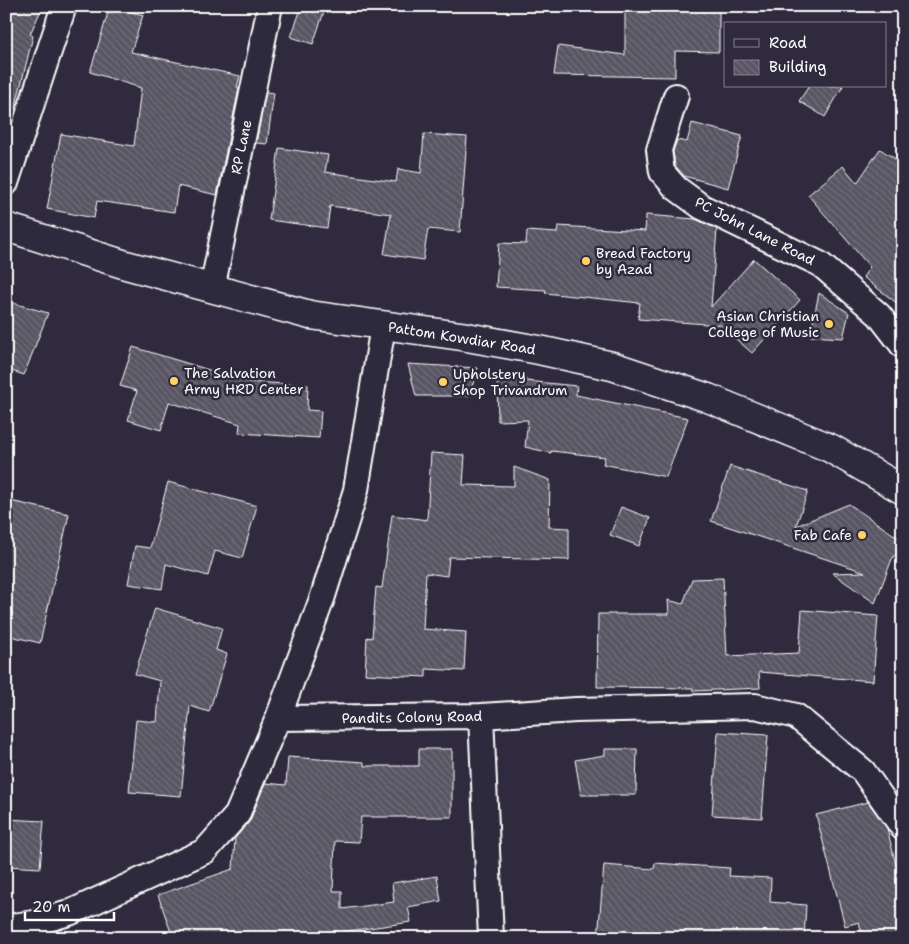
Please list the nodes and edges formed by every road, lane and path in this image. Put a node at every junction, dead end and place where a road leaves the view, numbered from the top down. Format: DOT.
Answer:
graph roads {
  1 [pos="64,6"];
  2 [pos="270,6"];
  3 [pos="676,96"];
  4 [pos="6,183"];
  5 [pos="6,227"];
  6 [pos="212,289"];
  7 [pos="383,326"];
  8 [pos="903,346"];
  9 [pos="903,490"];
  10 [pos="481,716"];
  11 [pos="278,718"];
  12 [pos="903,828"];
  13 [pos="6,927"];
  14 [pos="491,938"];
  1 -- 4 [label="street"];
  2 -- 6 [label="street, RP Lane"];
  3 -- 8 [label="street, PC John Lane Road"];
  5 -- 6 [label="main road, Pattom Kowdiar Road"];
  6 -- 7 [label="main road, Pattom Kowdiar Road"];
  7 -- 9 [label="main road, Pattom Kowdiar Road"];
  7 -- 11 [label="street"];
  10 -- 11 [label="street, Pandits Colony Road"];
  10 -- 12 [label="street, Pandits Colony Road"];
  10 -- 14 [label="street"];
  11 -- 13 [label="street"];
}
